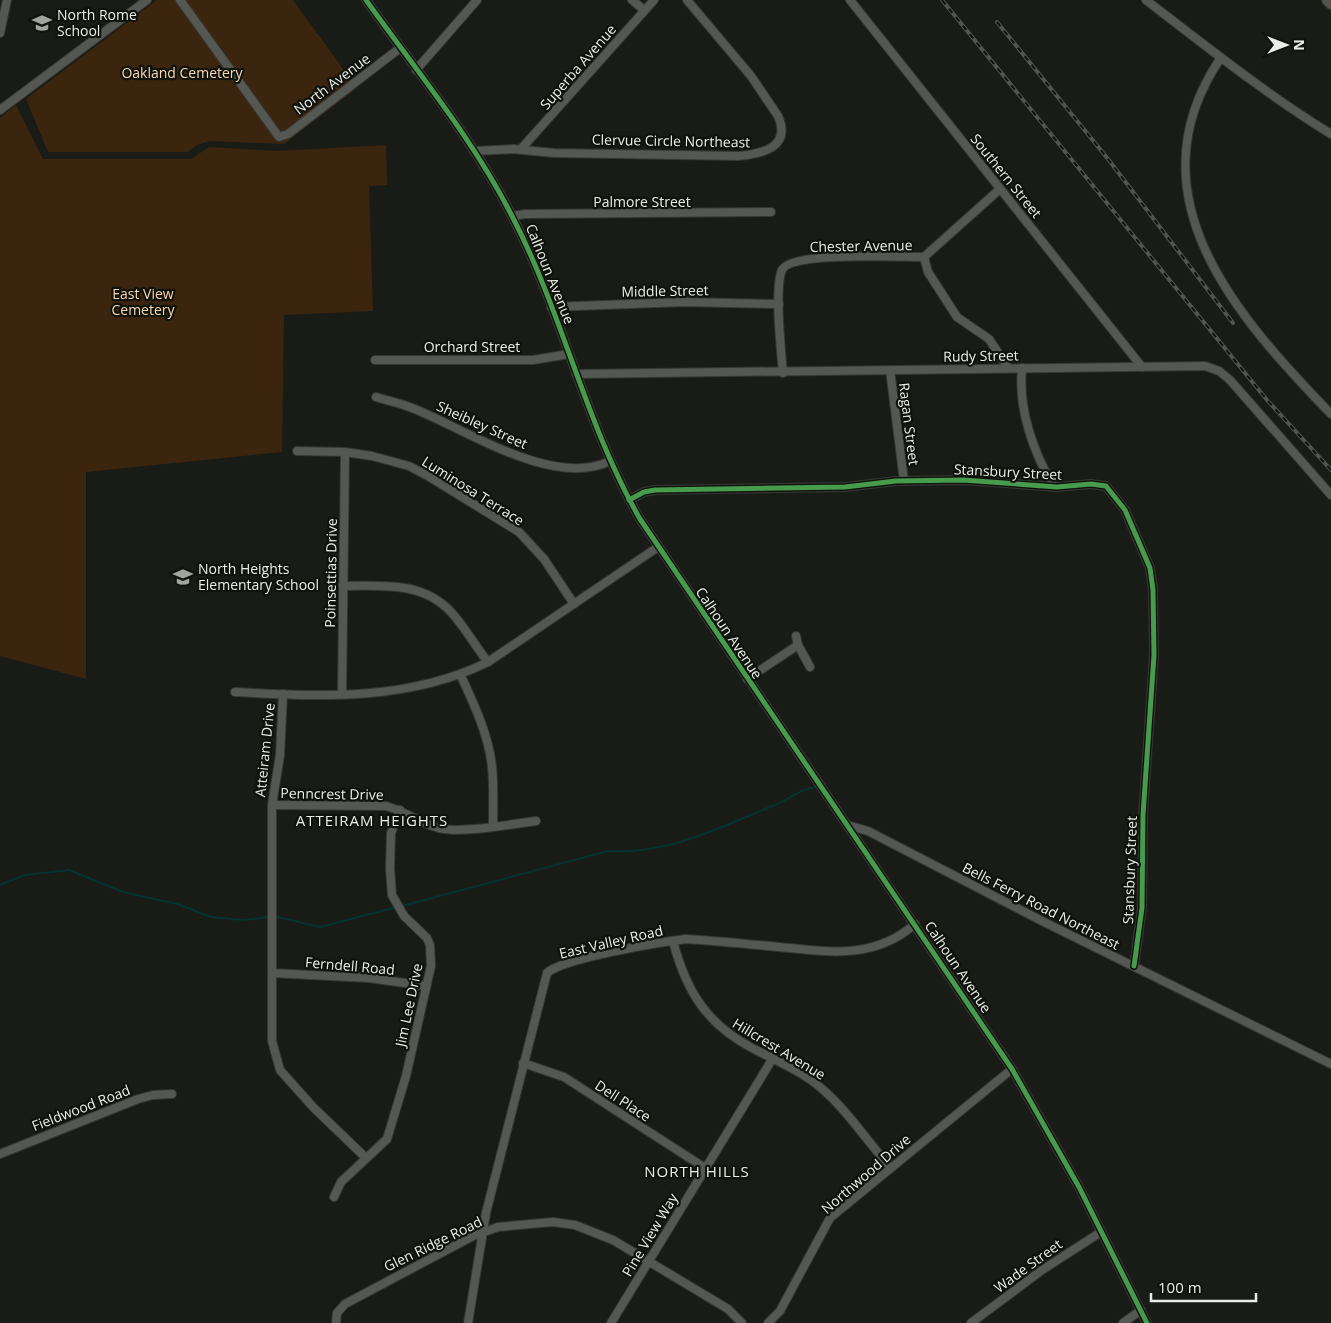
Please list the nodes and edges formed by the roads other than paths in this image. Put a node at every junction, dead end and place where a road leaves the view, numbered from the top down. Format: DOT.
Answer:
graph roads {
  1 [pos="8,0"];
  2 [pos="147,0"];
  3 [pos="180,0"];
  4 [pos="366,0"];
  5 [pos="477,0"];
  6 [pos="632,0"];
  7 [pos="654,0"];
  8 [pos="687,0"];
  9 [pos="850,0"];
  10 [pos="1146,0"];
  11 [pos="1328,0"];
  12 [pos="1331,4"];
  13 [pos="644,10"];
  14 [pos="0,33"];
  15 [pos="400,48"];
  16 [pos="1220,59"];
  17 [pos="416,70"];
  18 [pos="0,110"];
  19 [pos="1331,134"];
  20 [pos="521,149"];
  21 [pos="474,152"];
  22 [pos="1000,189"];
  23 [pos="771,212"];
  24 [pos="513,216"];
  25 [pos="924,258"];
  26 [pos="779,304"];
  27 [pos="551,307"];
  28 [pos="568,354"];
  29 [pos="375,360"];
  30 [pos="1142,367"];
  31 [pos="1008,368"];
  32 [pos="1022,368"];
  33 [pos="890,370"];
  34 [pos="782,373"];
  35 [pos="576,374"];
  36 [pos="376,397"];
  37 [pos="1331,414"];
  38 [pos="297,451"];
  39 [pos="345,452"];
  40 [pos="610,461"];
  41 [pos="904,481"];
  42 [pos="1054,487"];
  43 [pos="1331,495"];
  44 [pos="629,500"];
  45 [pos="658,548"];
  46 [pos="343,586"];
  47 [pos="574,604"];
  48 [pos="796,636"];
  49 [pos="798,645"];
  50 [pos="488,662"];
  51 [pos="810,667"];
  52 [pos="461,676"];
  53 [pos="747,679"];
  54 [pos="235,692"];
  55 [pos="342,693"];
  56 [pos="283,694"];
  57 [pos="272,805"];
  58 [pos="400,810"];
  59 [pos="536,821"];
  60 [pos="493,825"];
  61 [pos="847,825"];
  62 [pos="915,924"];
  63 [pos="672,941"];
  64 [pos="1134,966"];
  65 [pos="272,973"];
  66 [pos="426,986"];
  67 [pos="773,1058"];
  68 [pos="523,1062"];
  69 [pos="1331,1064"];
  70 [pos="1012,1069"];
  71 [pos="172,1094"];
  72 [pos="0,1154"];
  73 [pos="366,1158"];
  74 [pos="705,1168"];
  75 [pos="891,1168"];
  76 [pos="334,1197"];
  77 [pos="1101,1232"];
  78 [pos="482,1233"];
  79 [pos="648,1261"];
  80 [pos="1141,1310"];
  81 [pos="336,1323"];
  82 [pos="468,1323"];
  83 [pos="611,1323"];
  84 [pos="742,1323"];
  85 [pos="768,1323"];
  86 [pos="971,1323"];
  87 [pos="1123,1323"];
  88 [pos="1147,1323"];
  1 -- 14 [label="street"];
  2 -- 18 [label="street"];
  3 -- 15 [label="street, North Avenue"];
  4 -- 15 [label="street, Calhoun Avenue"];
  5 -- 17 [label="street"];
  6 -- 13 [label="street"];
  7 -- 13 [label="street, Superba Avenue"];
  8 -- 20 [label="street, Clervue Circle Northeast"];
  9 -- 22 [label="street, Southern Street"];
  10 -- 16 [label="street"];
  11 -- 12 [label="main road"];
  13 -- 20 [label="street, Superba Avenue"];
  15 -- 17 [label="street, Calhoun Avenue"];
  16 -- 19 [label="street"];
  16 -- 37 [label="street"];
  17 -- 21 [label="street, Calhoun Avenue"];
  20 -- 21 [label="street, Clervue Circle Northeast"];
  21 -- 24 [label="street, Calhoun Avenue"];
  22 -- 25 [label="street, Chester Avenue"];
  22 -- 30 [label="street, Southern Street"];
  23 -- 24 [label="street, Palmore Street"];
  24 -- 27 [label="street, Calhoun Avenue"];
  25 -- 26 [label="street, Chester Avenue"];
  25 -- 31 [label="street"];
  26 -- 27 [label="street, Middle Street"];
  26 -- 34 [label="street"];
  27 -- 28 [label="street, Calhoun Avenue"];
  28 -- 29 [label="street, Orchard Street"];
  28 -- 35 [label="street, Calhoun Avenue"];
  30 -- 32 [label="street, Rudy Street"];
  30 -- 43 [label="street, Rudy Street"];
  31 -- 32 [label="street, Rudy Street"];
  31 -- 33 [label="street, Rudy Street"];
  32 -- 42 [label="street"];
  33 -- 34 [label="street, Rudy Street"];
  33 -- 41 [label="street, Ragan Street"];
  34 -- 35 [label="street, Rudy Street"];
  35 -- 40 [label="street, Calhoun Avenue"];
  36 -- 40 [label="street, Sheibley Street"];
  38 -- 39 [label="street, Luminosa Terrace"];
  39 -- 46 [label="street, Poinsettias Drive"];
  39 -- 47 [label="street, Luminosa Terrace"];
  40 -- 44 [label="street, Calhoun Avenue"];
  41 -- 42 [label="street, Stansbury Street"];
  41 -- 44 [label="street, Stansbury Street"];
  42 -- 64 [label="street, Stansbury Street"];
  44 -- 45 [label="street, Calhoun Avenue"];
  45 -- 47 [label="street, Atteiram Drive"];
  45 -- 53 [label="street, Calhoun Avenue"];
  46 -- 50 [label="street"];
  46 -- 55 [label="street, Poinsettias Drive"];
  47 -- 50 [label="street, Atteiram Drive"];
  48 -- 49 [label="street"];
  49 -- 51 [label="street"];
  49 -- 53 [label="street"];
  50 -- 52 [label="street, Atteiram Drive"];
  52 -- 55 [label="street, Atteiram Drive"];
  52 -- 60 [label="street"];
  53 -- 61 [label="street, Calhoun Avenue"];
  54 -- 56 [label="street"];
  55 -- 56 [label="street, Atteiram Drive"];
  56 -- 57 [label="street, Atteiram Drive"];
  57 -- 58 [label="street, Penncrest Drive"];
  57 -- 65 [label="street, Atteiram Drive"];
  58 -- 60 [label="street, Penncrest Drive"];
  58 -- 66 [label="street, Jim Lee Drive"];
  59 -- 60 [label="street, Penncrest Drive"];
  61 -- 62 [label="street, Calhoun Avenue"];
  61 -- 64 [label="street, Bells Ferry Road Northeast"];
  62 -- 63 [label="street, East Valley Road"];
  62 -- 70 [label="street, Calhoun Avenue"];
  63 -- 67 [label="street, Hillcrest Avenue"];
  63 -- 68 [label="street, East Valley Road"];
  64 -- 69 [label="street, Bells Ferry Road Northeast"];
  65 -- 66 [label="street, Ferndell Road"];
  65 -- 73 [label="street, Atteiram Drive"];
  66 -- 73 [label="street, Jim Lee Drive"];
  67 -- 74 [label="street, Pine View Way"];
  67 -- 75 [label="street, Hillcrest Avenue"];
  68 -- 74 [label="street, Dell Place"];
  68 -- 78 [label="street, East Valley Road"];
  70 -- 75 [label="street, Northwood Drive"];
  70 -- 77 [label="street, Calhoun Avenue"];
  71 -- 72 [label="street, Fieldwood Road"];
  73 -- 76 [label="street, Jim Lee Drive"];
  74 -- 79 [label="street, Pine View Way"];
  75 -- 85 [label="street, Northwood Drive"];
  77 -- 80 [label="street, Calhoun Avenue"];
  77 -- 86 [label="street, Wade Street"];
  78 -- 79 [label="street, Glen Ridge Road"];
  78 -- 81 [label="street, Glen Ridge Road"];
  78 -- 82 [label="street, East Valley Road"];
  79 -- 83 [label="street, Pine View Way"];
  79 -- 84 [label="street, Glen Ridge Road"];
  80 -- 87 [label="street"];
  80 -- 88 [label="street, Calhoun Avenue"];
}
